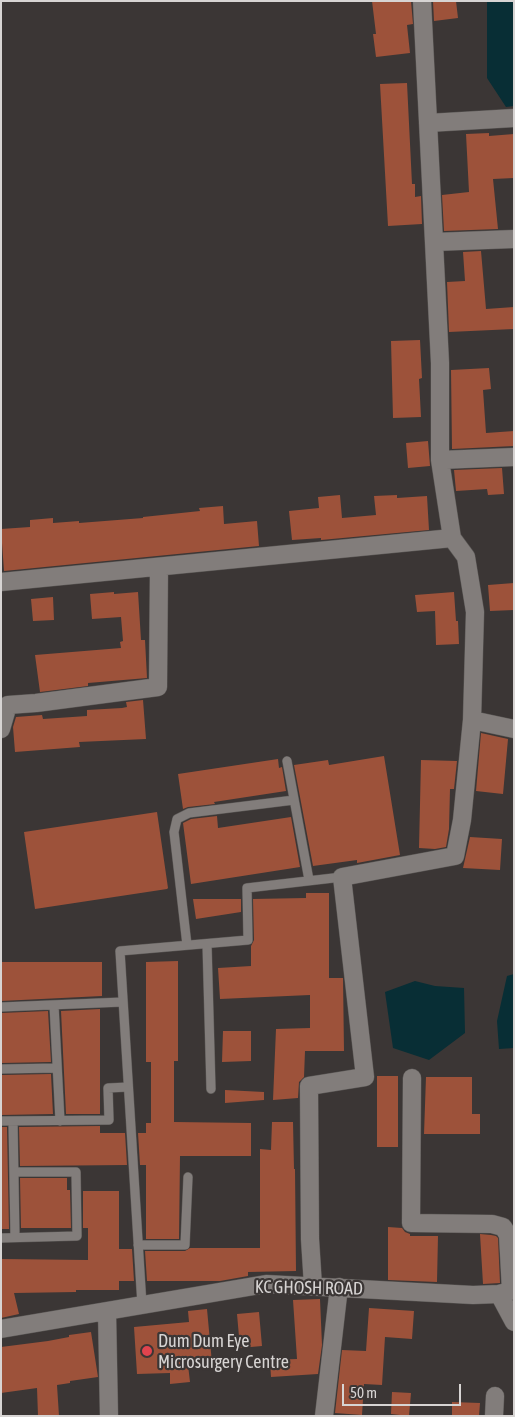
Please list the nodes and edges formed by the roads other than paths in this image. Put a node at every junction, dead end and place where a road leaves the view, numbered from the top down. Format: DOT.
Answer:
graph roads {
  1 [pos="422,1"];
  2 [pos="514,118"];
  3 [pos="428,123"];
  4 [pos="514,239"];
  5 [pos="434,242"];
  6 [pos="514,456"];
  7 [pos="440,460"];
  8 [pos="452,538"];
  9 [pos="159,567"];
  10 [pos="1,582"];
  11 [pos="3,719"];
  12 [pos="472,720"];
  13 [pos="514,729"];
  14 [pos="287,761"];
  15 [pos="294,800"];
  16 [pos="342,877"];
  17 [pos="309,880"];
  18 [pos="207,944"];
  19 [pos="187,945"];
  20 [pos="123,1002"];
  21 [pos="54,1005"];
  22 [pos="1,1007"];
  23 [pos="57,1068"];
  24 [pos="1,1069"];
  25 [pos="412,1078"];
  26 [pos="128,1087"];
  27 [pos="211,1089"];
  28 [pos="1,1121"];
  29 [pos="13,1121"];
  30 [pos="60,1121"];
  31 [pos="14,1172"];
  32 [pos="188,1177"];
  33 [pos="1,1238"];
  34 [pos="14,1238"];
  35 [pos="138,1245"];
  36 [pos="313,1286"];
  37 [pos="339,1287"];
  38 [pos="508,1291"];
  39 [pos="142,1305"];
  40 [pos="106,1311"];
  41 [pos="514,1322"];
  42 [pos="1,1329"];
  43 [pos="495,1396"];
  44 [pos="109,1416"];
  45 [pos="324,1416"];
  46 [pos="494,1416"];
  1 -- 3 [label="street"];
  2 -- 3 [label="street"];
  3 -- 5 [label="street"];
  4 -- 5 [label="street"];
  5 -- 7 [label="street"];
  6 -- 7 [label="street"];
  7 -- 8 [label="street"];
  8 -- 9 [label="street"];
  8 -- 12 [label="street"];
  9 -- 10 [label="street"];
  9 -- 11 [label="street"];
  12 -- 13 [label="street"];
  12 -- 16 [label="street"];
  14 -- 15 [label="lane"];
  15 -- 17 [label="lane"];
  15 -- 19 [label="lane"];
  16 -- 17 [label="lane"];
  16 -- 36 [label="street"];
  17 -- 18 [label="lane"];
  18 -- 19 [label="lane"];
  18 -- 27 [label="lane"];
  19 -- 20 [label="lane"];
  20 -- 21 [label="lane"];
  20 -- 26 [label="lane"];
  21 -- 22 [label="lane"];
  21 -- 23 [label="lane"];
  23 -- 24 [label="lane"];
  23 -- 30 [label="lane"];
  25 -- 38 [label="street"];
  26 -- 30 [label="lane"];
  26 -- 35 [label="lane"];
  28 -- 29 [label="lane"];
  29 -- 30 [label="lane"];
  29 -- 31 [label="lane"];
  31 -- 34 [label="lane"];
  31 -- 34 [label="lane"];
  32 -- 35 [label="lane"];
  33 -- 34 [label="lane"];
  35 -- 39 [label="lane"];
  36 -- 37 [label="street, KC GHOSH ROAD"];
  36 -- 39 [label="street, KC GHOSH ROAD"];
  37 -- 38 [label="street, KC GHOSH ROAD"];
  37 -- 45 [label="street"];
  38 -- 41 [label="street"];
  39 -- 40 [label="street, KC GHOSH ROAD"];
  40 -- 42 [label="street, KC GHOSH ROAD"];
  40 -- 44 [label="street"];
  43 -- 46 [label="street"];
}
